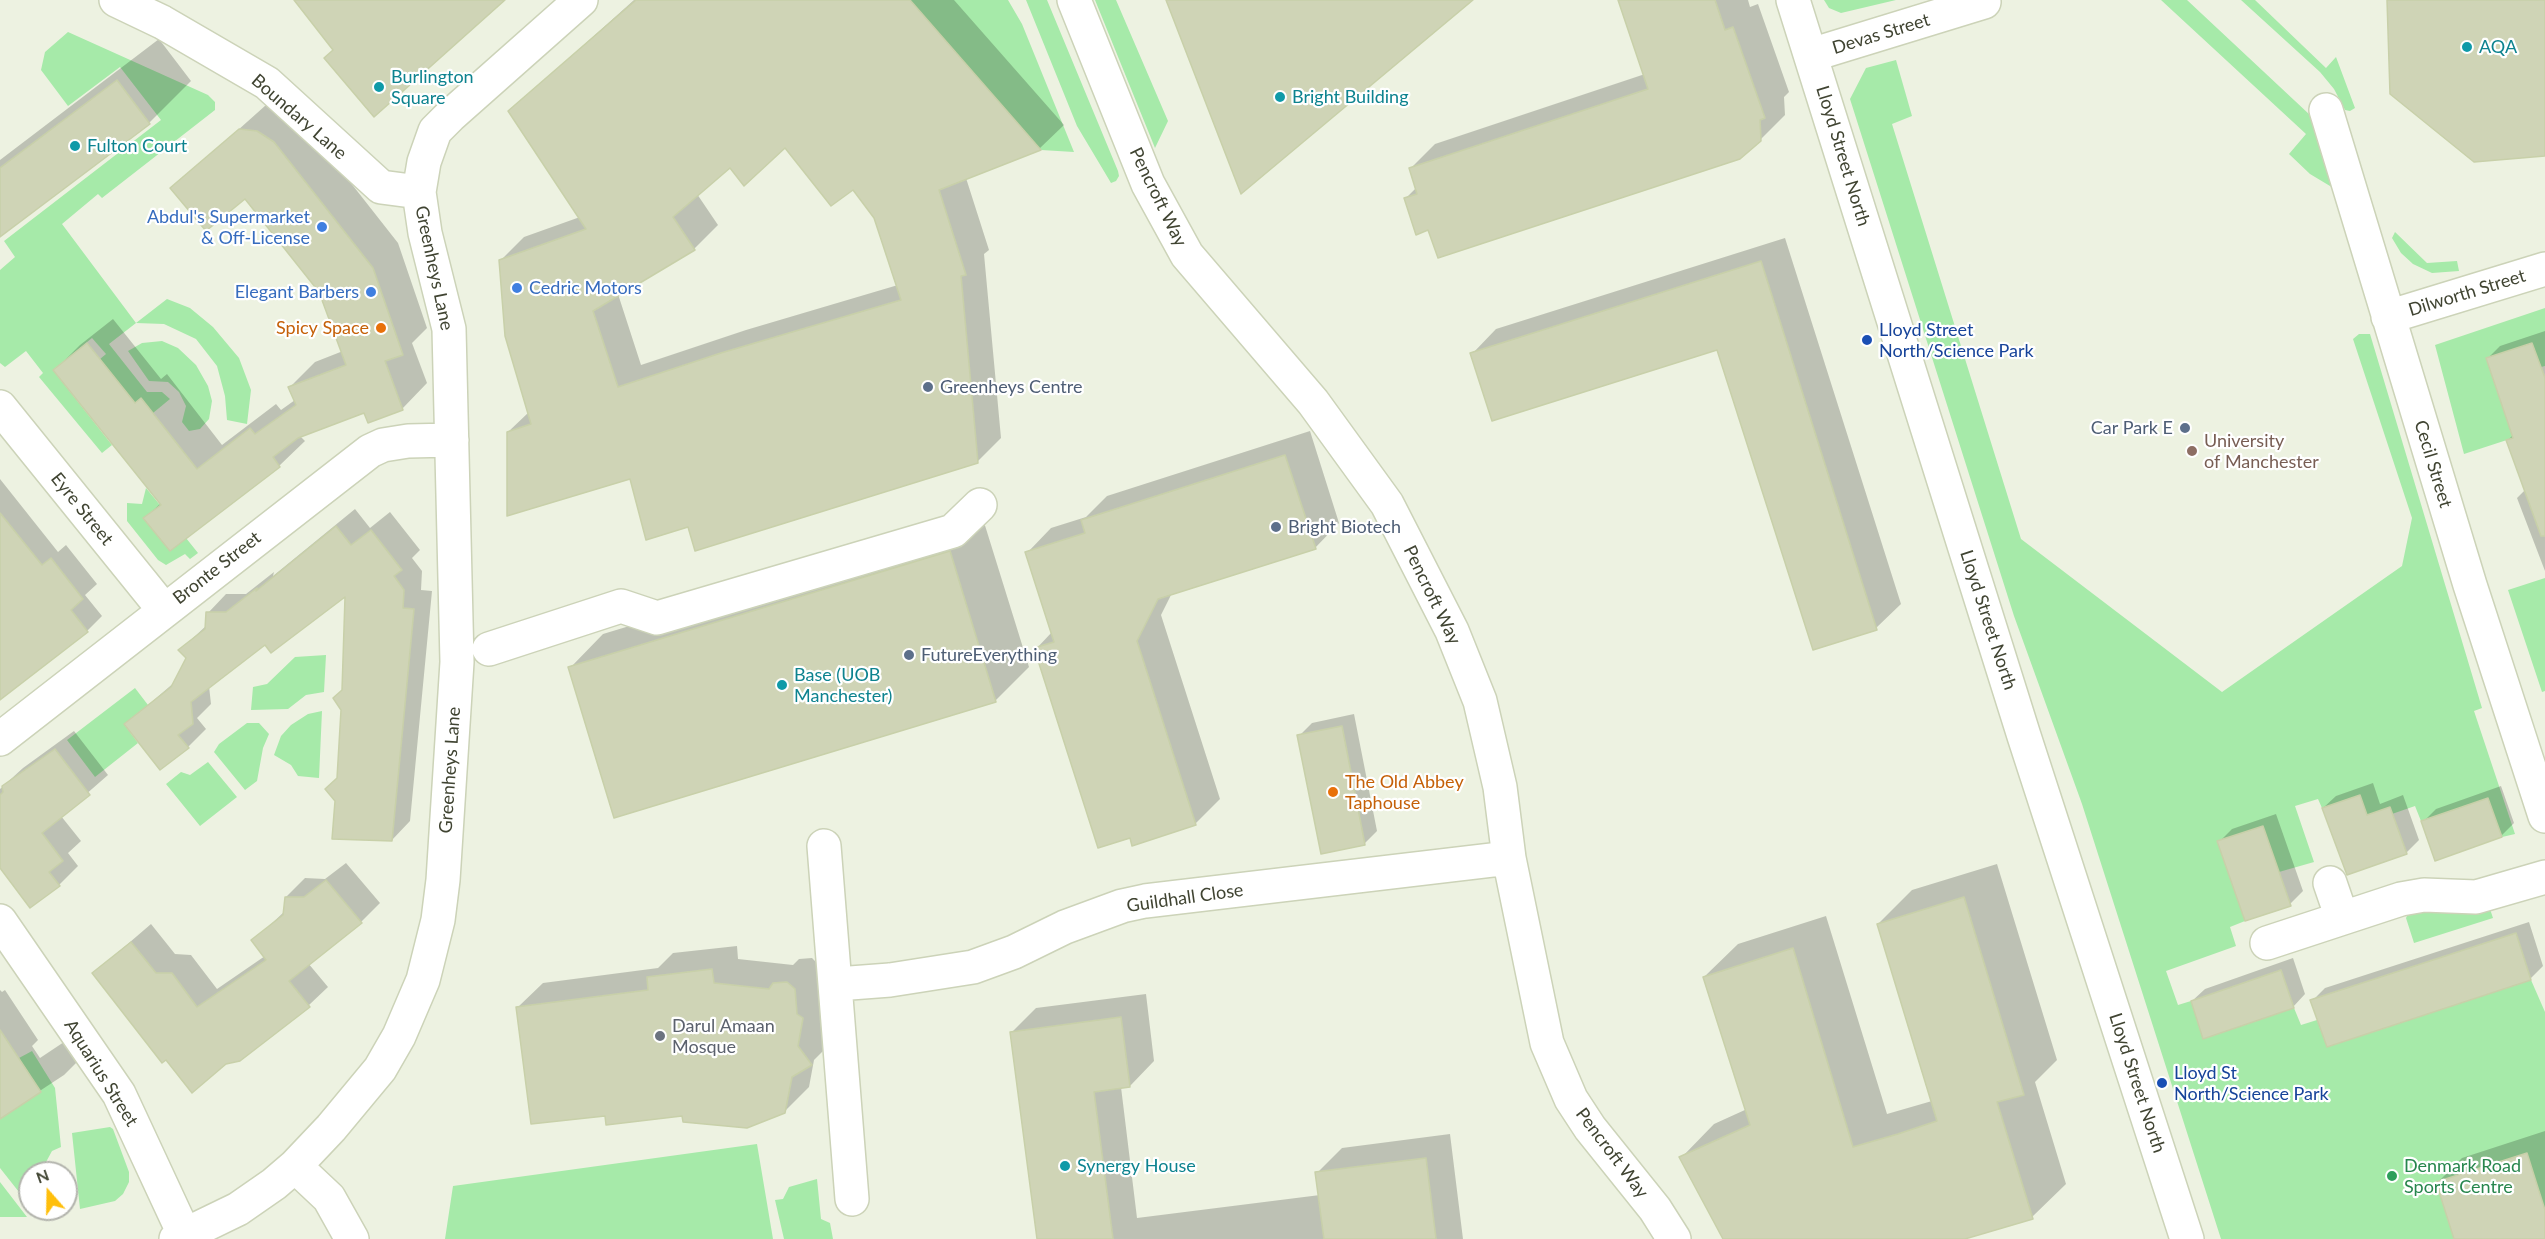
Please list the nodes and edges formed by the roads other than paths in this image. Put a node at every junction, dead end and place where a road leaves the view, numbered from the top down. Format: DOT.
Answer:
graph roads {
  1 [pos="116,0"];
  2 [pos="581,0"];
  3 [pos="1074,0"];
  4 [pos="1793,0"];
  5 [pos="1984,2"];
  6 [pos="1811,55"];
  7 [pos="2326,110"];
  8 [pos="419,192"];
  9 [pos="2545,269"];
  10 [pos="2388,317"];
  11 [pos="0,407"];
  12 [pos="452,440"];
  13 [pos="980,505"];
  14 [pos="164,610"];
  15 [pos="489,649"];
  16 [pos="0,739"];
  17 [pos="2545,816"];
  18 [pos="824,846"];
  19 [pos="1509,858"];
  20 [pos="2545,877"];
  21 [pos="2330,883"];
  22 [pos="2342,918"];
  23 [pos="0,921"];
  24 [pos="2267,944"];
  25 [pos="837,984"];
  26 [pos="295,1166"];
  27 [pos="852,1199"];
  28 [pos="180,1237"];
  29 [pos="352,1239"];
  30 [pos="1674,1239"];
  31 [pos="2187,1239"];
  1 -- 8 [label="street, Boundary Lane"];
  2 -- 8 [label="street, Greenheys Lane"];
  3 -- 19 [label="street, Pencroft Way"];
  4 -- 6 [label="street, Lloyd Street North"];
  5 -- 6 [label="street, Devas Street"];
  6 -- 31 [label="street, Lloyd Street North"];
  7 -- 10 [label="street, Cecil Street"];
  8 -- 12 [label="street, Greenheys Lane"];
  9 -- 10 [label="street, Dilworth Street"];
  10 -- 17 [label="street, Cecil Street"];
  11 -- 14 [label="street, Eyre Street"];
  12 -- 14 [label="street, Bronte Street"];
  12 -- 26 [label="street, Greenheys Lane"];
  13 -- 15 [label="street"];
  14 -- 16 [label="street, Bronte Street"];
  18 -- 25 [label="street"];
  19 -- 25 [label="street, Guildhall Close"];
  19 -- 30 [label="street, Pencroft Way"];
  20 -- 22 [label="street"];
  21 -- 22 [label="street"];
  22 -- 24 [label="street"];
  23 -- 28 [label="street, Aquarius Street"];
  25 -- 27 [label="street"];
  26 -- 28 [label="street, Greenheys Lane"];
  26 -- 29 [label="street"];
}
